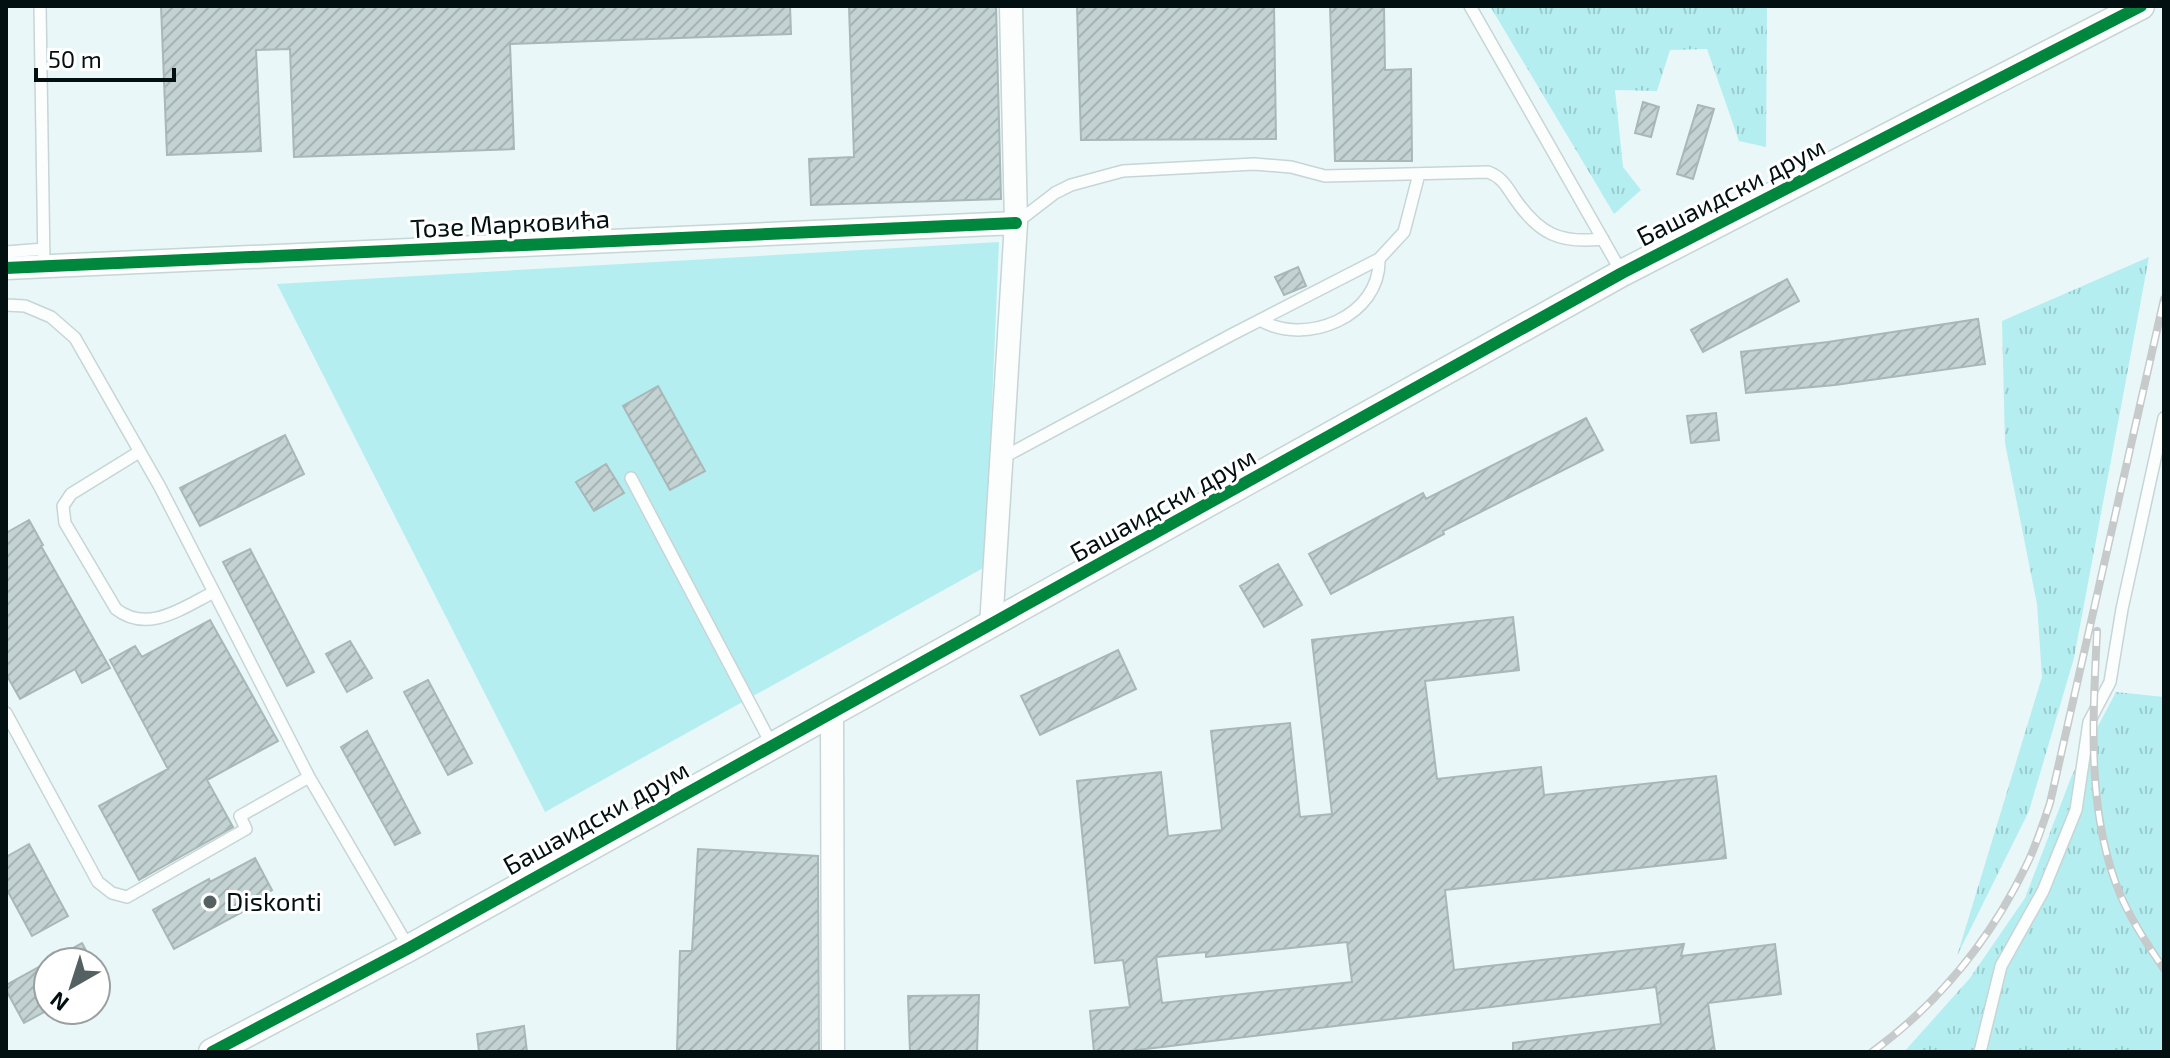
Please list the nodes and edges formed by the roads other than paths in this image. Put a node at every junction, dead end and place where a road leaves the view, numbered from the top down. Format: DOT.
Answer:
graph roads {
  1 [pos="40,6"];
  2 [pos="1011,6"];
  3 [pos="1470,6"];
  4 [pos="2141,6"];
  5 [pos="1419,174"];
  6 [pos="1016,223"];
  7 [pos="1603,239"];
  8 [pos="6,252"];
  9 [pos="44,258"];
  10 [pos="1379,259"];
  11 [pos="6,268"];
  12 [pos="1622,273"];
  13 [pos="6,305"];
  14 [pos="1260,320"];
  15 [pos="2164,418"];
  16 [pos="139,452"];
  17 [pos="1002,458"];
  18 [pos="631,478"];
  19 [pos="214,592"];
  20 [pos="991,626"];
  21 [pos="832,711"];
  22 [pos="6,713"];
  23 [pos="772,745"];
  24 [pos="309,777"];
  25 [pos="409,948"];
  26 [pos="212,1052"];
  27 [pos="833,1052"];
  28 [pos="1980,1052"];
  1 -- 9 [label="lane"];
  2 -- 6 [label="street"];
  3 -- 7 [label="lane"];
  4 -- 12 [label="street, Башаидски друм"];
  5 -- 6 [label="lane"];
  5 -- 7 [label="lane"];
  5 -- 10 [label="lane"];
  6 -- 9 [label="street, Тозе Марковића"];
  6 -- 17 [label="street"];
  7 -- 12 [label="lane"];
  8 -- 9 [label="lane"];
  9 -- 11 [label="street, Тозе Марковића"];
  10 -- 14 [label="lane"];
  10 -- 14 [label="lane"];
  12 -- 20 [label="street, Башаидски друм"];
  13 -- 16 [label="lane"];
  14 -- 17 [label="lane"];
  15 -- 28 [label="lane"];
  16 -- 19 [label="lane"];
  16 -- 19 [label="lane"];
  17 -- 20 [label="street"];
  18 -- 23 [label="lane"];
  19 -- 24 [label="lane"];
  20 -- 21 [label="street, Башаидски друм"];
  21 -- 23 [label="street, Башаидски друм"];
  21 -- 27 [label="street"];
  22 -- 24 [label="lane"];
  23 -- 25 [label="street, Башаидски друм"];
  24 -- 25 [label="lane"];
  25 -- 26 [label="street, Башаидски друм"];
}
